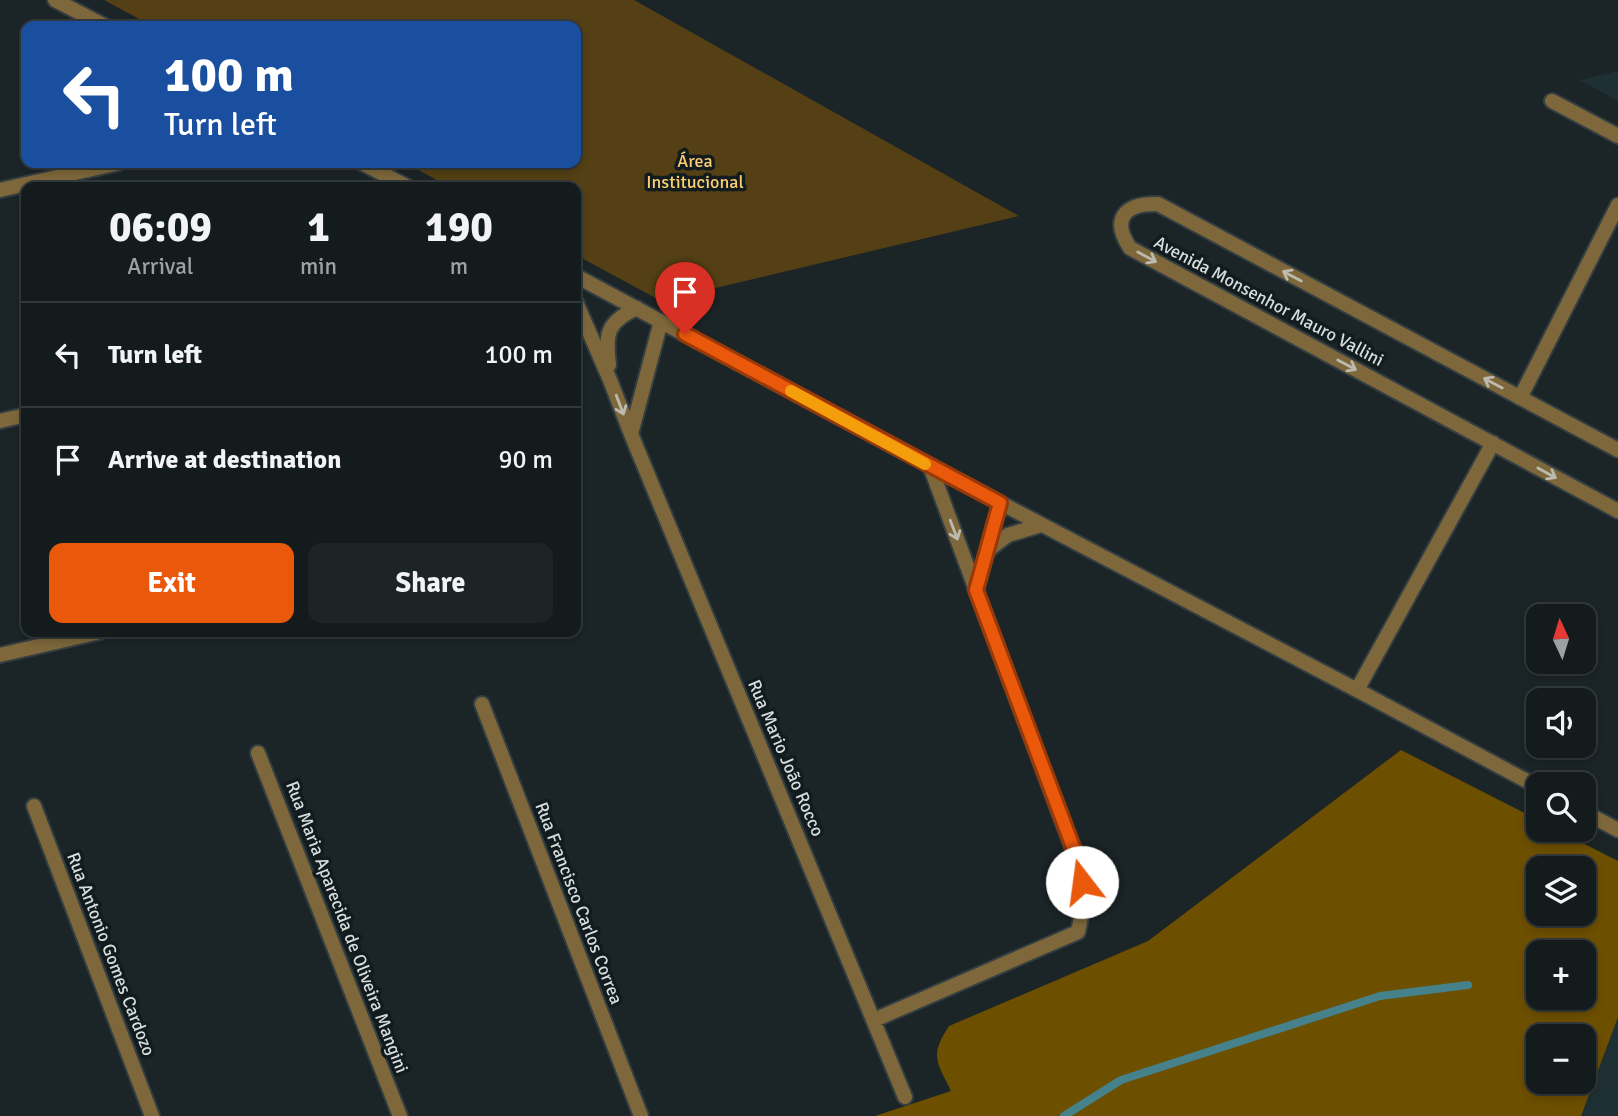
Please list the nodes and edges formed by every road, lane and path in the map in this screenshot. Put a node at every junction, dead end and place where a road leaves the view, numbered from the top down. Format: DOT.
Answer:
graph roads {
  1 [pos="55,0"];
  2 [pos="95,21"];
  3 [pos="1552,101"];
  4 [pos="1618,136"];
  5 [pos="96,168"];
  6 [pos="372,168"];
  7 [pos="35,182"];
  8 [pos="398,182"];
  9 [pos="21,185"];
  10 [pos="0,190"];
  11 [pos="1618,205"];
  12 [pos="581,279"];
  13 [pos="637,308"];
  14 [pos="581,313"];
  15 [pos="661,321"];
  16 [pos="610,380"];
  17 [pos="1520,397"];
  18 [pos="21,416"];
  19 [pos="0,421"];
  20 [pos="631,434"];
  21 [pos="1493,443"];
  22 [pos="1618,450"];
  23 [pos="930,466"];
  24 [pos="1000,503"];
  25 [pos="1618,511"];
  26 [pos="1041,525"];
  27 [pos="987,551"];
  28 [pos="976,590"];
  29 [pos="78,637"];
  30 [pos="0,655"];
  31 [pos="1357,690"];
  32 [pos="482,704"];
  33 [pos="258,753"];
  34 [pos="1526,781"];
  35 [pos="34,806"];
  36 [pos="1596,818"];
  37 [pos="1618,830"];
  38 [pos="874,1020"];
  39 [pos="905,1097"];
  40 [pos="152,1116"];
  41 [pos="400,1116"];
  42 [pos="641,1116"];
  1 -- 2 [label="street"];
  3 -- 4 [label="street"];
  5 -- 7 [label="street"];
  6 -- 8 [label="street"];
  9 -- 10 [label="street"];
  11 -- 17 [label="street"];
  12 -- 13 [label="street"];
  13 -- 15 [label="street"];
  13 -- 16 [label="street, Rua Mario João Rocco"];
  14 -- 16 [label="street, Rua Mario João Rocco"];
  15 -- 20 [label="street"];
  15 -- 23 [label="street"];
  16 -- 20 [label="street, Rua Mario João Rocco, one-way"];
  17 -- 21 [label="street, Avenida Monsenhor Mauro Vallini, one-way"];
  17 -- 22 [label="street, Avenida Monsenhor Mauro Vallini"];
  18 -- 19 [label="street"];
  20 -- 38 [label="street, Rua Mario João Rocco"];
  21 -- 25 [label="street, Avenida Monsenhor Mauro Vallini, one-way"];
  21 -- 31 [label="street"];
  23 -- 24 [label="street"];
  23 -- 28 [label="street, one-way"];
  24 -- 26 [label="street"];
  24 -- 27 [label="street"];
  26 -- 27 [label="street"];
  26 -- 31 [label="street"];
  27 -- 28 [label="street"];
  28 -- 38 [label="street"];
  29 -- 30 [label="street"];
  31 -- 34 [label="street"];
  32 -- 42 [label="street, Rua Francisco Carlos Correa"];
  33 -- 41 [label="street, Rua Maria Aparecida de Oliveira Mangini"];
  35 -- 40 [label="street, Rua Antonio Gomes Cardozo"];
  36 -- 37 [label="street"];
  38 -- 39 [label="street, Rua Mario João Rocco"];
}
